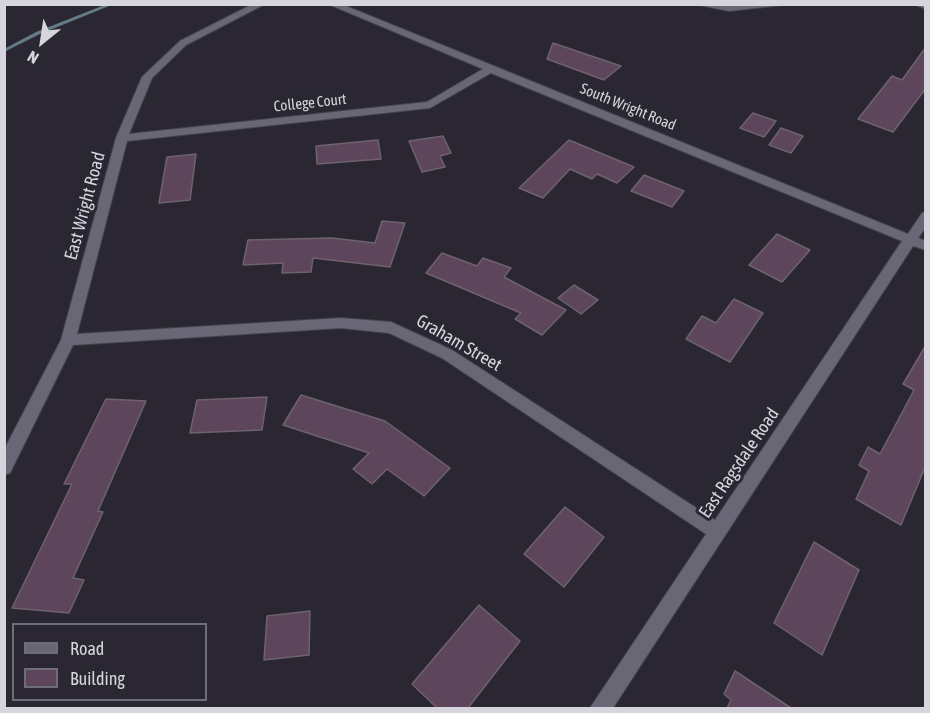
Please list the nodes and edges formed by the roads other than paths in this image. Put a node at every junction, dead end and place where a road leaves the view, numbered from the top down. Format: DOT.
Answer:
graph roads {
  1 [pos="261,4"];
  2 [pos="332,4"];
  3 [pos="698,4"];
  4 [pos="788,4"];
  5 [pos="921,4"];
  6 [pos="926,6"];
  7 [pos="492,68"];
  8 [pos="122,138"];
  9 [pos="926,216"];
  10 [pos="918,243"];
  11 [pos="68,340"];
  12 [pos="4,468"];
  13 [pos="717,531"];
  14 [pos="601,708"];
  1 -- 8 [label="street, East Wright Road"];
  2 -- 7 [label="street, South Wright Road"];
  3 -- 4 [label="street"];
  5 -- 6 [label="street"];
  7 -- 8 [label="street, College Court"];
  7 -- 10 [label="street, South Wright Road"];
  8 -- 11 [label="street, East Wright Road"];
  9 -- 10 [label="street, East Ragsdale Road"];
  10 -- 13 [label="street, East Ragsdale Road"];
  11 -- 12 [label="street, East Wright Road"];
  11 -- 13 [label="street, Graham Street"];
  13 -- 14 [label="street, East Ragsdale Road"];
}
